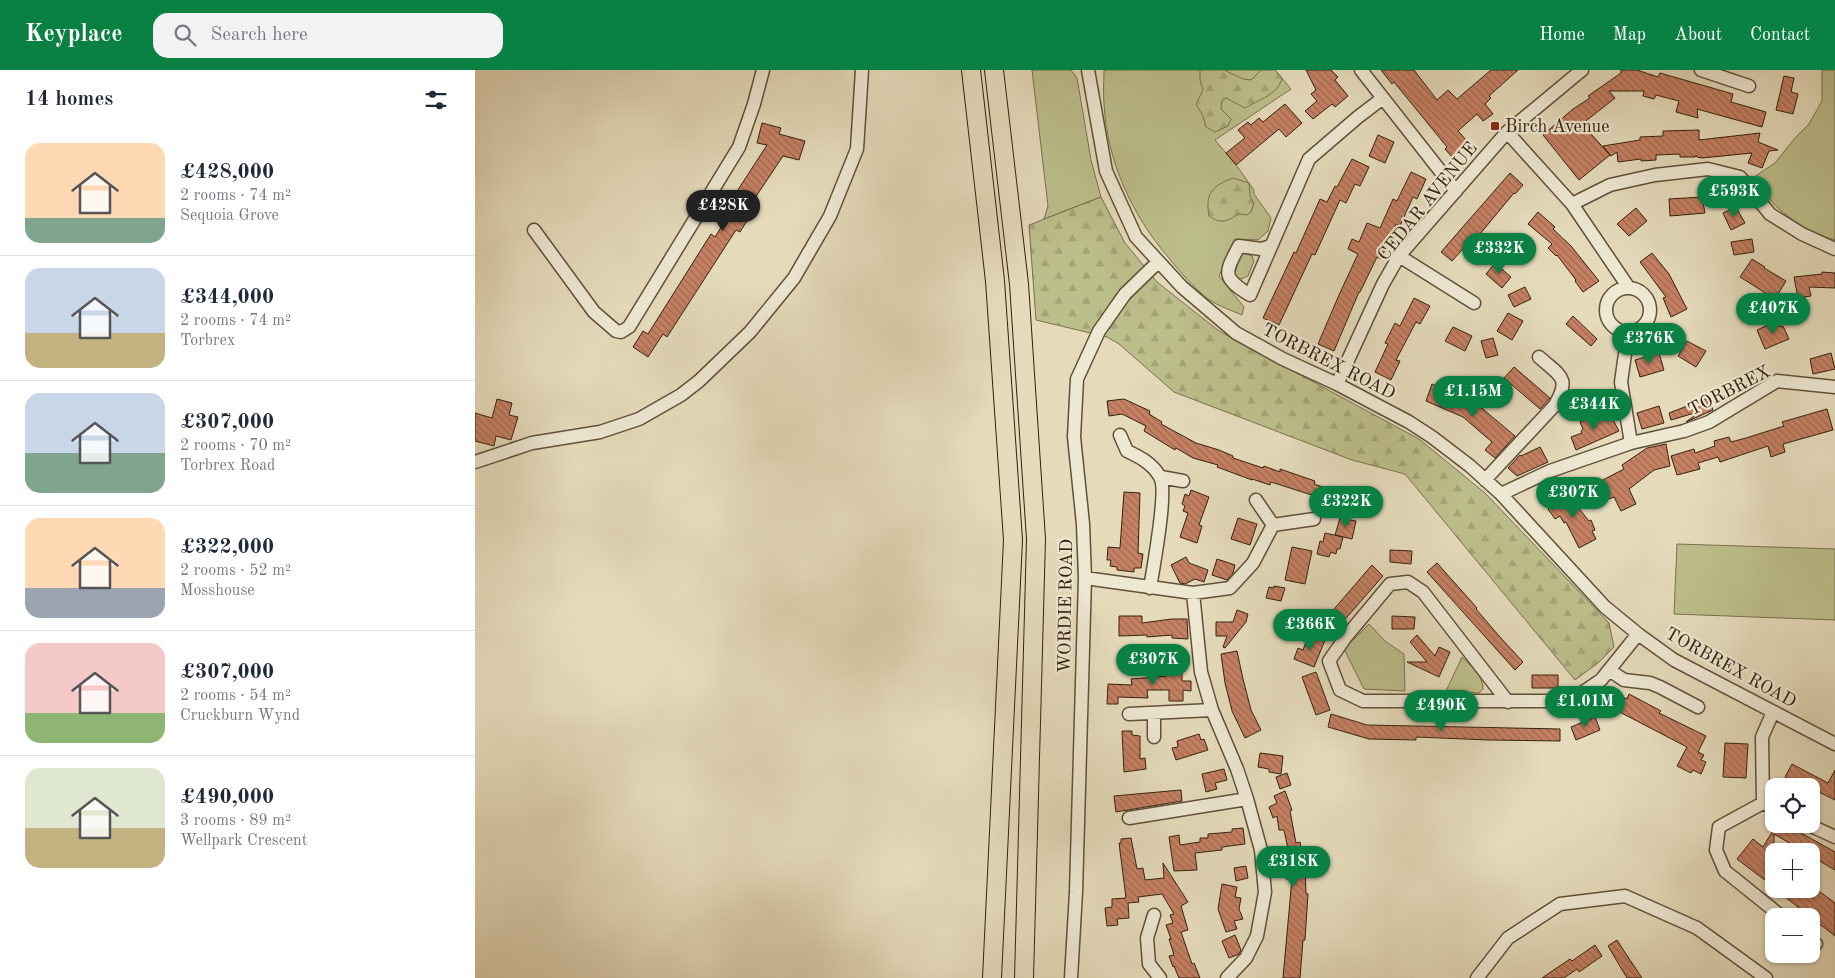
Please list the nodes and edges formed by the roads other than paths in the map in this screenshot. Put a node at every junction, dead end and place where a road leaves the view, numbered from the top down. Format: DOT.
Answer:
graph roads {
  1 [pos="763,70"];
  2 [pos="862,70"];
  3 [pos="971,70"];
  4 [pos="994,70"];
  5 [pos="1087,70"];
  6 [pos="1361,70"];
  7 [pos="1582,70"];
  8 [pos="1701,70"];
  9 [pos="1749,86"];
  10 [pos="1383,98"];
  11 [pos="1507,132"];
  12 [pos="1456,191"];
  13 [pos="1572,204"];
  14 [pos="534,230"];
  15 [pos="1271,246"];
  16 [pos="1835,248"];
  17 [pos="1399,256"];
  18 [pos="1159,262"];
  19 [pos="1629,288"];
  20 [pos="1474,303"];
  21 [pos="1628,333"];
  22 [pos="1539,358"];
  23 [pos="1337,384"];
  24 [pos="1835,386"];
  25 [pos="1120,435"];
  26 [pos="1631,443"];
  27 [pos="475,462"];
  28 [pos="1161,478"];
  29 [pos="1485,480"];
  30 [pos="1183,481"];
  31 [pos="1501,494"];
  32 [pos="1256,500"];
  33 [pos="1314,519"];
  34 [pos="1273,525"];
  35 [pos="1085,578"];
  36 [pos="1150,588"];
  37 [pos="1193,593"];
  38 [pos="1638,634"];
  39 [pos="1609,670"];
  40 [pos="1508,702"];
  41 [pos="1698,707"];
  42 [pos="1212,710"];
  43 [pos="1773,712"];
  44 [pos="1154,713"];
  45 [pos="1129,714"];
  46 [pos="1154,737"];
  47 [pos="1835,744"];
  48 [pos="1766,778"];
  49 [pos="1247,799"];
  50 [pos="1765,806"];
  51 [pos="1129,818"];
  52 [pos="1820,830"];
  53 [pos="1835,837"];
  54 [pos="1771,908"];
  55 [pos="1154,916"];
  56 [pos="992,978"];
  57 [pos="1023,978"];
  58 [pos="1071,978"];
  59 [pos="1160,978"];
  60 [pos="1227,978"];
  61 [pos="1477,978"];
  62 [pos="1766,978"];
  1 -- 14 [label="street"];
  2 -- 27 [label="street"];
  3 -- 56 [label="highway"];
  4 -- 57 [label="highway"];
  5 -- 18 [label="street, TORBREX ROAD"];
  6 -- 10 [label="street"];
  7 -- 11 [label="street, CEDAR AVENUE"];
  8 -- 9 [label="street"];
  10 -- 12 [label="street"];
  10 -- 15 [label="street"];
  11 -- 12 [label="street, CEDAR AVENUE"];
  11 -- 13 [label="street"];
  12 -- 17 [label="street, CEDAR AVENUE"];
  13 -- 16 [label="street"];
  13 -- 19 [label="street"];
  17 -- 20 [label="street"];
  17 -- 23 [label="street, CEDAR AVENUE"];
  18 -- 23 [label="street, TORBREX ROAD"];
  18 -- 35 [label="street, WORDIE ROAD"];
  19 -- 21 [label="street"];
  19 -- 21 [label="street"];
  21 -- 26 [label="street"];
  22 -- 29 [label="street"];
  23 -- 29 [label="street, TORBREX ROAD"];
  24 -- 26 [label="street, TORBREX"];
  25 -- 28 [label="street"];
  26 -- 31 [label="street, TORBREX"];
  28 -- 30 [label="street"];
  28 -- 36 [label="street"];
  29 -- 31 [label="street, TORBREX ROAD"];
  31 -- 38 [label="street, TORBREX ROAD"];
  32 -- 34 [label="street"];
  33 -- 34 [label="street"];
  34 -- 37 [label="street"];
  35 -- 36 [label="street"];
  35 -- 58 [label="street, WORDIE ROAD"];
  36 -- 37 [label="street"];
  37 -- 42 [label="street"];
  38 -- 39 [label="street"];
  38 -- 43 [label="street, TORBREX ROAD"];
  39 -- 40 [label="street"];
  39 -- 41 [label="street"];
  40 -- 40 [label="street"];
  42 -- 44 [label="street"];
  42 -- 49 [label="street"];
  43 -- 47 [label="street, TORBREX ROAD"];
  43 -- 48 [label="street"];
  44 -- 45 [label="street"];
  44 -- 46 [label="street"];
  49 -- 51 [label="street"];
  49 -- 60 [label="street"];
  50 -- 54 [label="street"];
  52 -- 53 [label="street"];
  55 -- 59 [label="street"];
  61 -- 62 [label="street"];
}
